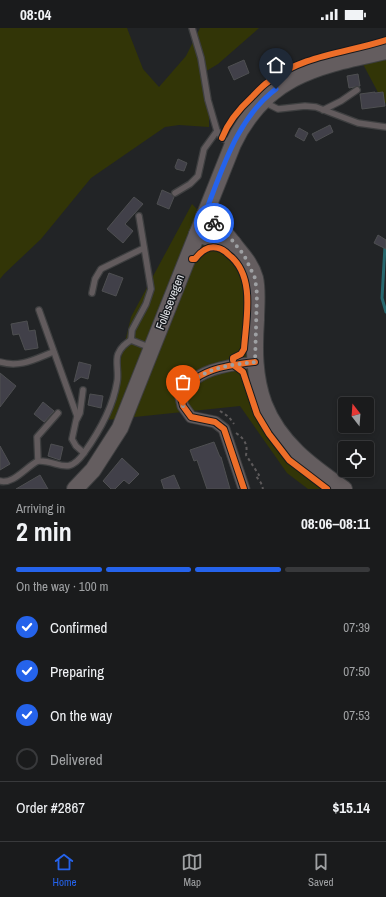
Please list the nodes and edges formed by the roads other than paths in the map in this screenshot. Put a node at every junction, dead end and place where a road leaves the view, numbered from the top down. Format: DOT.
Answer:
graph roads {
  1 [pos="192,28"];
  2 [pos="386,51"];
  3 [pos="357,90"];
  4 [pos="262,101"];
  5 [pos="323,110"];
  6 [pos="386,128"];
  7 [pos="217,131"];
  8 [pos="233,144"];
  9 [pos="175,193"];
  10 [pos="139,216"];
  11 [pos="204,216"];
  12 [pos="197,234"];
  13 [pos="233,243"];
  14 [pos="144,248"];
  15 [pos="92,293"];
  16 [pos="39,310"];
  17 [pos="131,340"];
  18 [pos="152,348"];
  19 [pos="54,352"];
  20 [pos="0,362"];
  21 [pos="255,362"];
  22 [pos="83,390"];
  23 [pos="58,413"];
  24 [pos="77,419"];
  25 [pos="84,453"];
  26 [pos="38,461"];
  27 [pos="0,481"];
  28 [pos="75,489"];
  29 [pos="244,489"];
  30 [pos="344,489"];
  1 -- 7 [label="lane"];
  2 -- 4 [label="main road, Follesevegen"];
  3 -- 5 [label="lane"];
  4 -- 5 [label="lane"];
  4 -- 8 [label="main road, Follesevegen"];
  5 -- 6 [label="lane"];
  7 -- 8 [label="lane"];
  7 -- 9 [label="lane"];
  8 -- 11 [label="main road, Follesevegen"];
  10 -- 14 [label="lane, Follesevegen"];
  11 -- 12 [label="main road, Follesevegen"];
  11 -- 13 [label="main road"];
  12 -- 13 [label="main road"];
  12 -- 18 [label="main road, Follesevegen"];
  13 -- 21 [label="main road"];
  14 -- 15 [label="lane"];
  14 -- 17 [label="lane, Follesevegen"];
  16 -- 19 [label="lane"];
  17 -- 18 [label="lane"];
  17 -- 25 [label="lane, Follesevegen"];
  18 -- 28 [label="main road, Follesevegen"];
  19 -- 20 [label="lane"];
  19 -- 24 [label="lane"];
  21 -- 29 [label="street"];
  21 -- 30 [label="main road"];
  22 -- 24 [label="lane"];
  23 -- 26 [label="lane"];
  24 -- 25 [label="lane"];
  25 -- 26 [label="lane, Follesevegen"];
  26 -- 27 [label="lane"];
}
